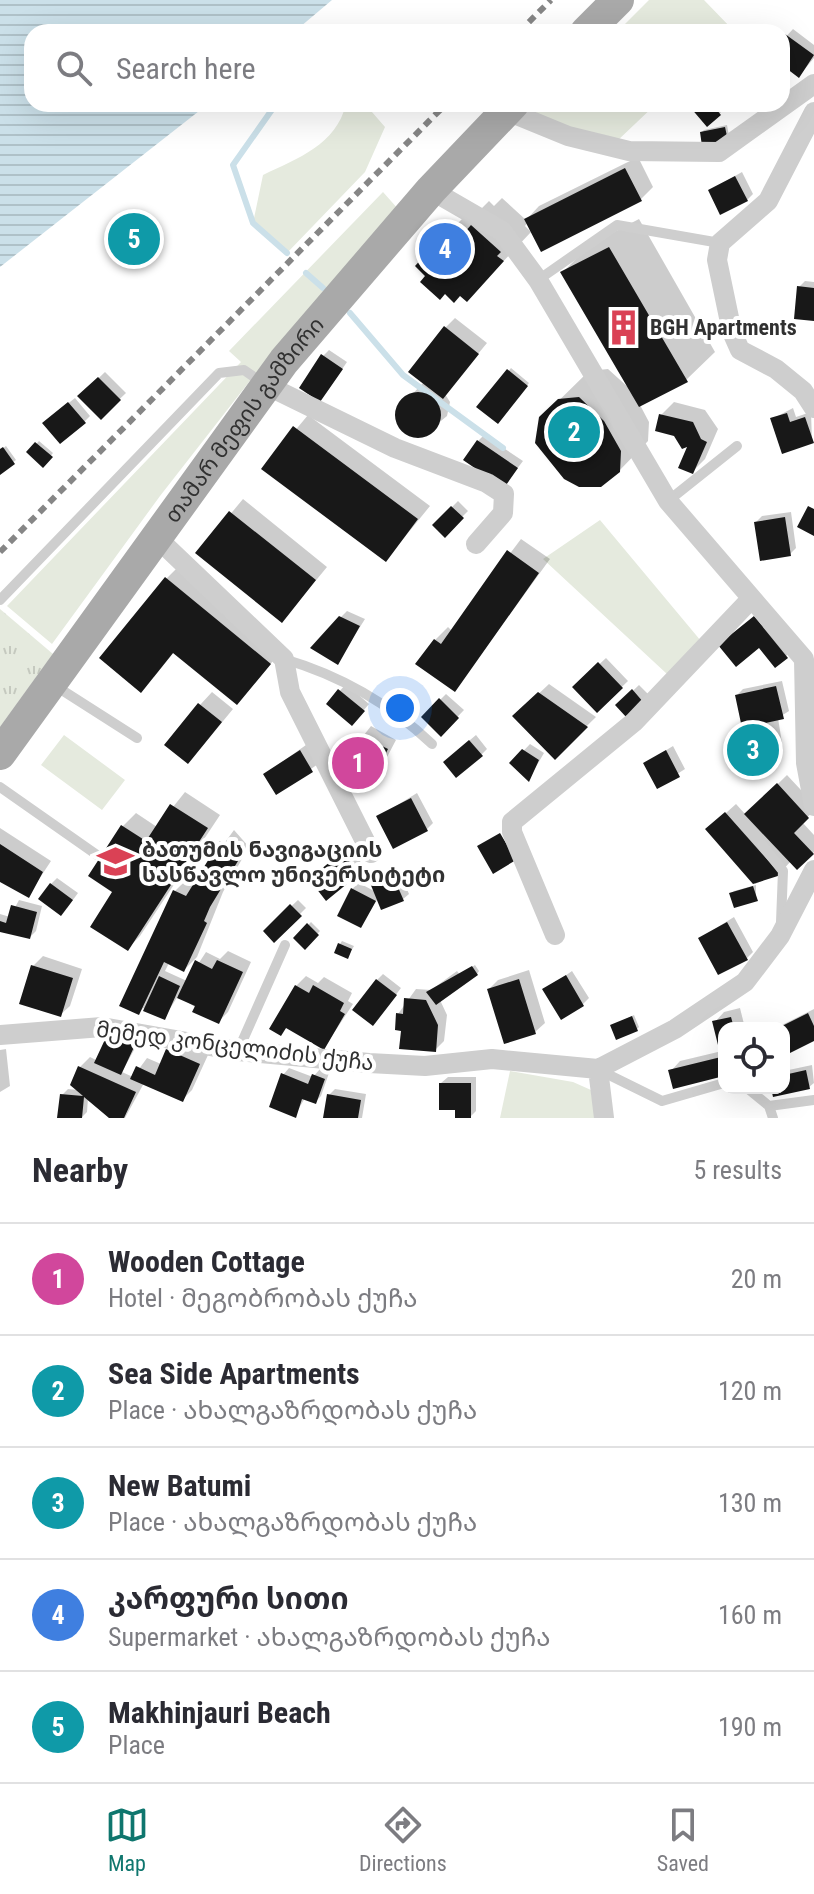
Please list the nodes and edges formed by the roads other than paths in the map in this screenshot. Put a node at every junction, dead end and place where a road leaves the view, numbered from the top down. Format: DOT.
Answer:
graph roads {
  1 [pos="618,0"];
  2 [pos="594,24"];
  3 [pos="814,84"];
  4 [pos="790,101"];
  5 [pos="505,112"];
  6 [pos="520,112"];
  7 [pos="775,112"];
  8 [pos="814,112"];
  9 [pos="431,190"];
  10 [pos="720,243"];
  11 [pos="538,280"];
  12 [pos="266,385"];
  13 [pos="814,408"];
  14 [pos="737,446"];
  15 [pos="668,501"];
  16 [pos="156,537"];
  17 [pos="476,544"];
  18 [pos="751,599"];
  19 [pos="0,600"];
  20 [pos="284,659"];
  21 [pos="810,680"];
  22 [pos="52,684"];
  23 [pos="137,738"];
  24 [pos="432,744"];
  25 [pos="0,754"];
  26 [pos="0,787"];
  27 [pos="814,806"];
  28 [pos="762,845"];
  29 [pos="371,853"];
  30 [pos="97,855"];
  31 [pos="814,870"];
  32 [pos="555,935"];
  33 [pos="780,936"];
  34 [pos="285,945"];
  35 [pos="0,1035"];
  36 [pos="238,1051"];
  37 [pos="598,1069"];
  38 [pos="718,1085"];
  39 [pos="754,1094"];
  40 [pos="814,1100"];
  41 [pos="769,1106"];
  42 [pos="604,1118"];
  43 [pos="773,1118"];
  1 -- 2 [label="main road"];
  3 -- 4 [label="street"];
  5 -- 9 [label="main road, თამარ მეფის გამზირი"];
  6 -- 7 [label="street"];
  8 -- 10 [label="street"];
  9 -- 11 [label="street"];
  9 -- 12 [label="main road, თამარ მეფის გამზირი"];
  10 -- 11 [label="lane"];
  10 -- 13 [label="street"];
  11 -- 15 [label="street"];
  12 -- 16 [label="main road, თამარ მეფის გამზირი"];
  12 -- 17 [label="street"];
  12 -- 19 [label="lane"];
  14 -- 15 [label="lane"];
  15 -- 18 [label="street"];
  16 -- 20 [label="street"];
  16 -- 22 [label="main road, თამარ მეფის გამზირი"];
  18 -- 21 [label="street"];
  18 -- 32 [label="street"];
  20 -- 24 [label="lane"];
  20 -- 29 [label="street"];
  21 -- 27 [label="street"];
  22 -- 23 [label="lane"];
  22 -- 25 [label="main road, თამარ მეფის გამზირი"];
  26 -- 30 [label="lane"];
  28 -- 33 [label="lane"];
  31 -- 33 [label="street"];
  33 -- 37 [label="street"];
  34 -- 36 [label="lane"];
  35 -- 36 [label="street, მემედ კონცელიძის ქუჩა"];
  36 -- 37 [label="street, მემედ კონცელიძის ქუჩა"];
  37 -- 38 [label="lane"];
  37 -- 42 [label="street"];
  39 -- 41 [label="lane"];
  40 -- 41 [label="lane"];
  41 -- 43 [label="lane"];
}
